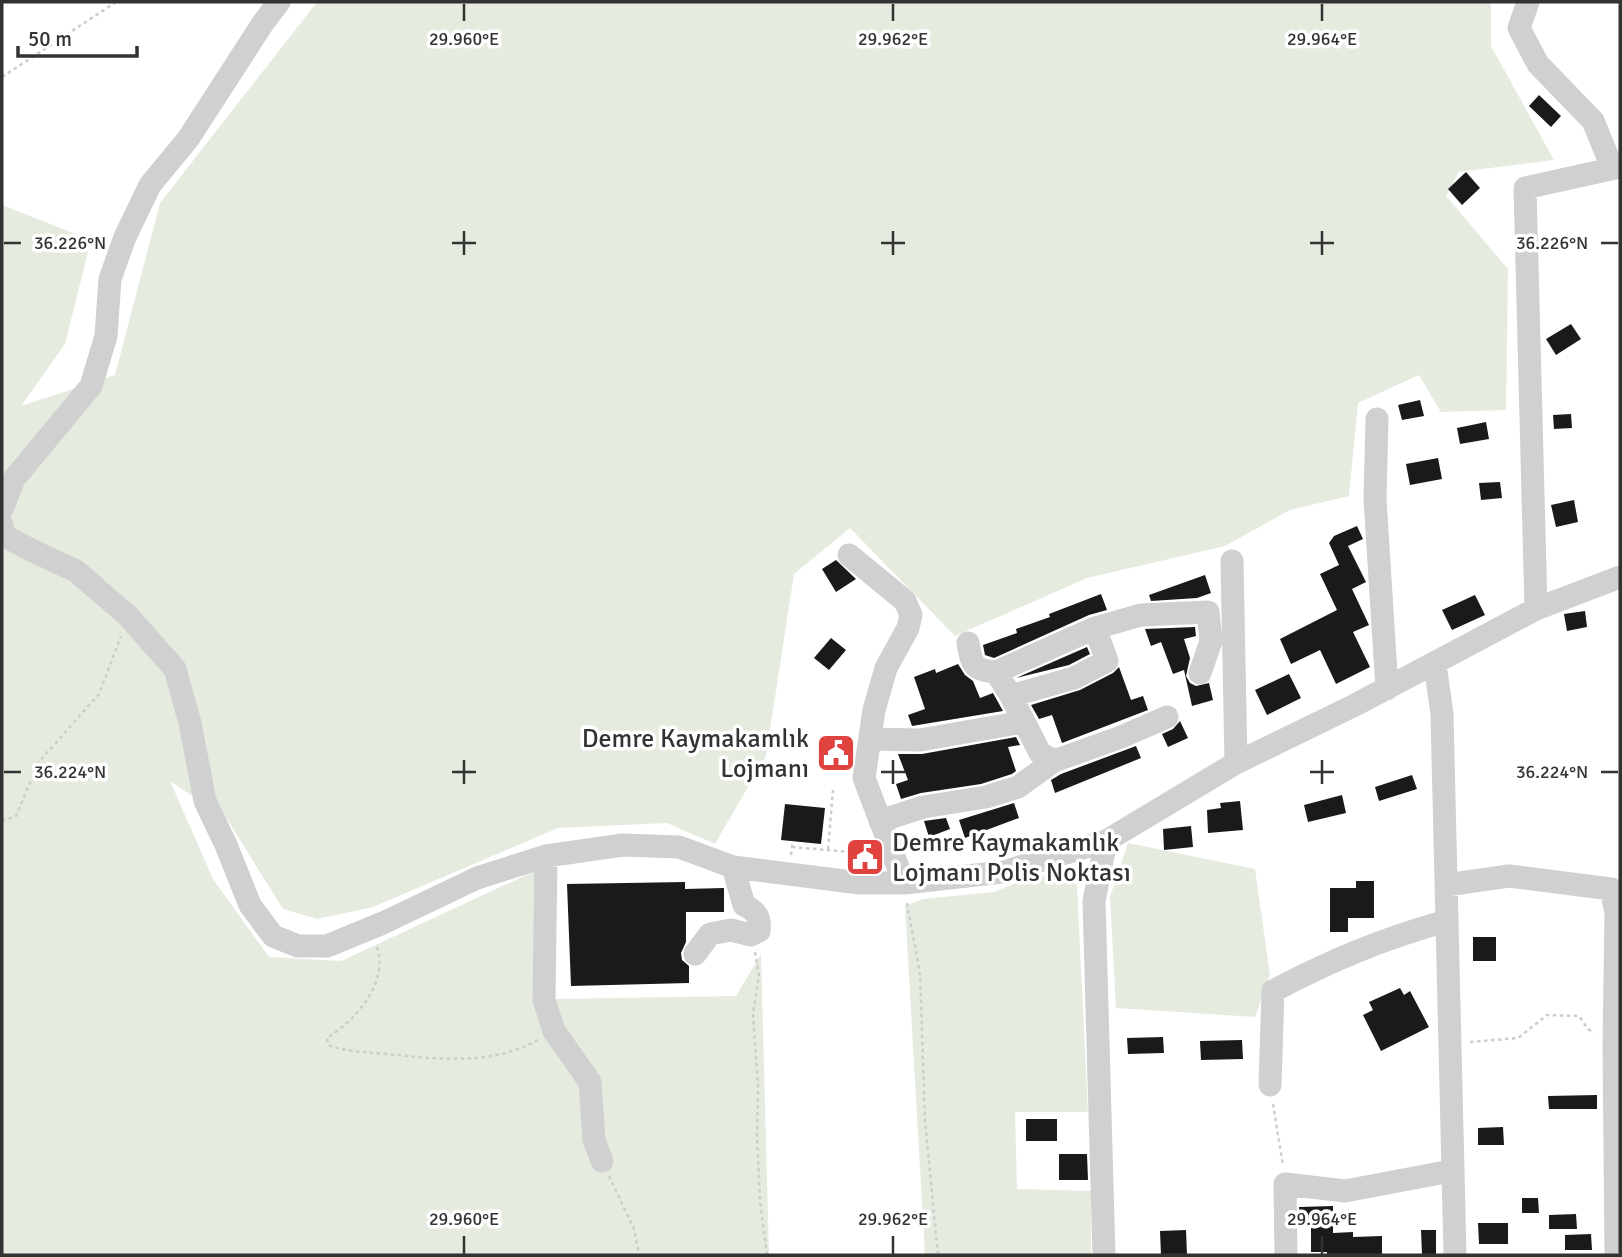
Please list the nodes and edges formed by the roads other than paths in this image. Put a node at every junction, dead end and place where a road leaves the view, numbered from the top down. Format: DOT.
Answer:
graph roads {
  1 [pos="279,2"];
  2 [pos="1528,2"];
  3 [pos="1616,167"];
  4 [pos="1377,419"];
  5 [pos="2,509"];
  6 [pos="2,524"];
  7 [pos="849,555"];
  8 [pos="1232,561"];
  9 [pos="1620,577"];
  10 [pos="1536,609"];
  11 [pos="1095,628"];
  12 [pos="968,643"];
  13 [pos="1435,664"];
  14 [pos="996,672"];
  15 [pos="1200,673"];
  16 [pos="1387,689"];
  17 [pos="1011,696"];
  18 [pos="1167,717"];
  19 [pos="1023,722"];
  20 [pos="870,739"];
  21 [pos="1054,761"];
  22 [pos="1236,764"];
  23 [pos="880,821"];
  24 [pos="1106,841"];
  25 [pos="546,856"];
  26 [pos="733,867"];
  27 [pos="904,883"];
  28 [pos="1446,885"];
  29 [pos="1447,922"];
  30 [pos="695,954"];
  31 [pos="1270,1085"];
  32 [pos="602,1161"];
  33 [pos="1451,1171"];
  34 [pos="1104,1255"];
  35 [pos="1286,1255"];
  36 [pos="1455,1255"];
  37 [pos="1616,1255"];
  1 -- 5 [label="street"];
  2 -- 3 [label="street"];
  3 -- 10 [label="street"];
  4 -- 16 [label="street"];
  6 -- 25 [label="street"];
  7 -- 20 [label="street"];
  8 -- 22 [label="street"];
  9 -- 10 [label="street"];
  10 -- 13 [label="street"];
  11 -- 14 [label="street"];
  11 -- 15 [label="street"];
  11 -- 17 [label="street"];
  12 -- 14 [label="street"];
  13 -- 16 [label="street"];
  13 -- 28 [label="street"];
  14 -- 17 [label="street"];
  16 -- 22 [label="street"];
  17 -- 19 [label="street"];
  18 -- 21 [label="street"];
  19 -- 20 [label="street"];
  19 -- 21 [label="street"];
  20 -- 23 [label="street"];
  21 -- 23 [label="street"];
  22 -- 24 [label="street"];
  23 -- 27 [label="street"];
  24 -- 27 [label="street"];
  24 -- 34 [label="street"];
  25 -- 26 [label="street"];
  25 -- 32 [label="street"];
  26 -- 27 [label="street"];
  26 -- 30 [label="street"];
  28 -- 29 [label="street"];
  28 -- 37 [label="street"];
  29 -- 31 [label="street"];
  29 -- 33 [label="street"];
  33 -- 35 [label="street"];
  33 -- 36 [label="street"];
}
